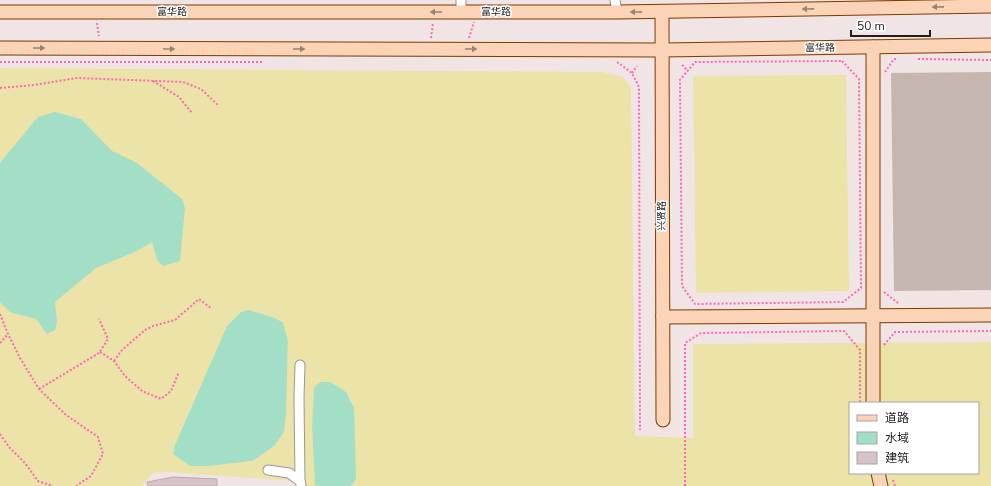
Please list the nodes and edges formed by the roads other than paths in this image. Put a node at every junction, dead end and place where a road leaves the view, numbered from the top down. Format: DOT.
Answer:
graph roads {
  1 [pos="461,6"];
  2 [pos="616,6"];
  3 [pos="991,6"];
  4 [pos="0,12"];
  5 [pos="662,12"];
  6 [pos="991,46"];
  7 [pos="873,47"];
  8 [pos="0,48"];
  9 [pos="662,50"];
  10 [pos="872,315"];
  11 [pos="991,315"];
  12 [pos="663,317"];
  13 [pos="300,365"];
  14 [pos="872,402"];
  15 [pos="663,420"];
  16 [pos="268,470"];
  17 [pos="878,474"];
  18 [pos="301,483"];
  19 [pos="882,486"];
  1 -- 2 [label="street, 富华路"];
  1 -- 4 [label="street, 富华路, one-way"];
  5 -- 2 [label="street, 富华路, one-way"];
  3 -- 5 [label="street, 富华路, one-way"];
  5 -- 9 [label="street, 兴贤路"];
  6 -- 7 [label="street, 富华路"];
  7 -- 9 [label="street, 富华路"];
  7 -- 10 [label="street"];
  8 -- 9 [label="street, 富华路, one-way"];
  9 -- 12 [label="street, 兴贤路"];
  10 -- 11 [label="street"];
  10 -- 12 [label="street"];
  10 -- 14 [label="street"];
  12 -- 15 [label="street, 兴贤路"];
  13 -- 18 [label="street"];
  16 -- 18 [label="street"];
  17 -- 19 [label="street"];
}
